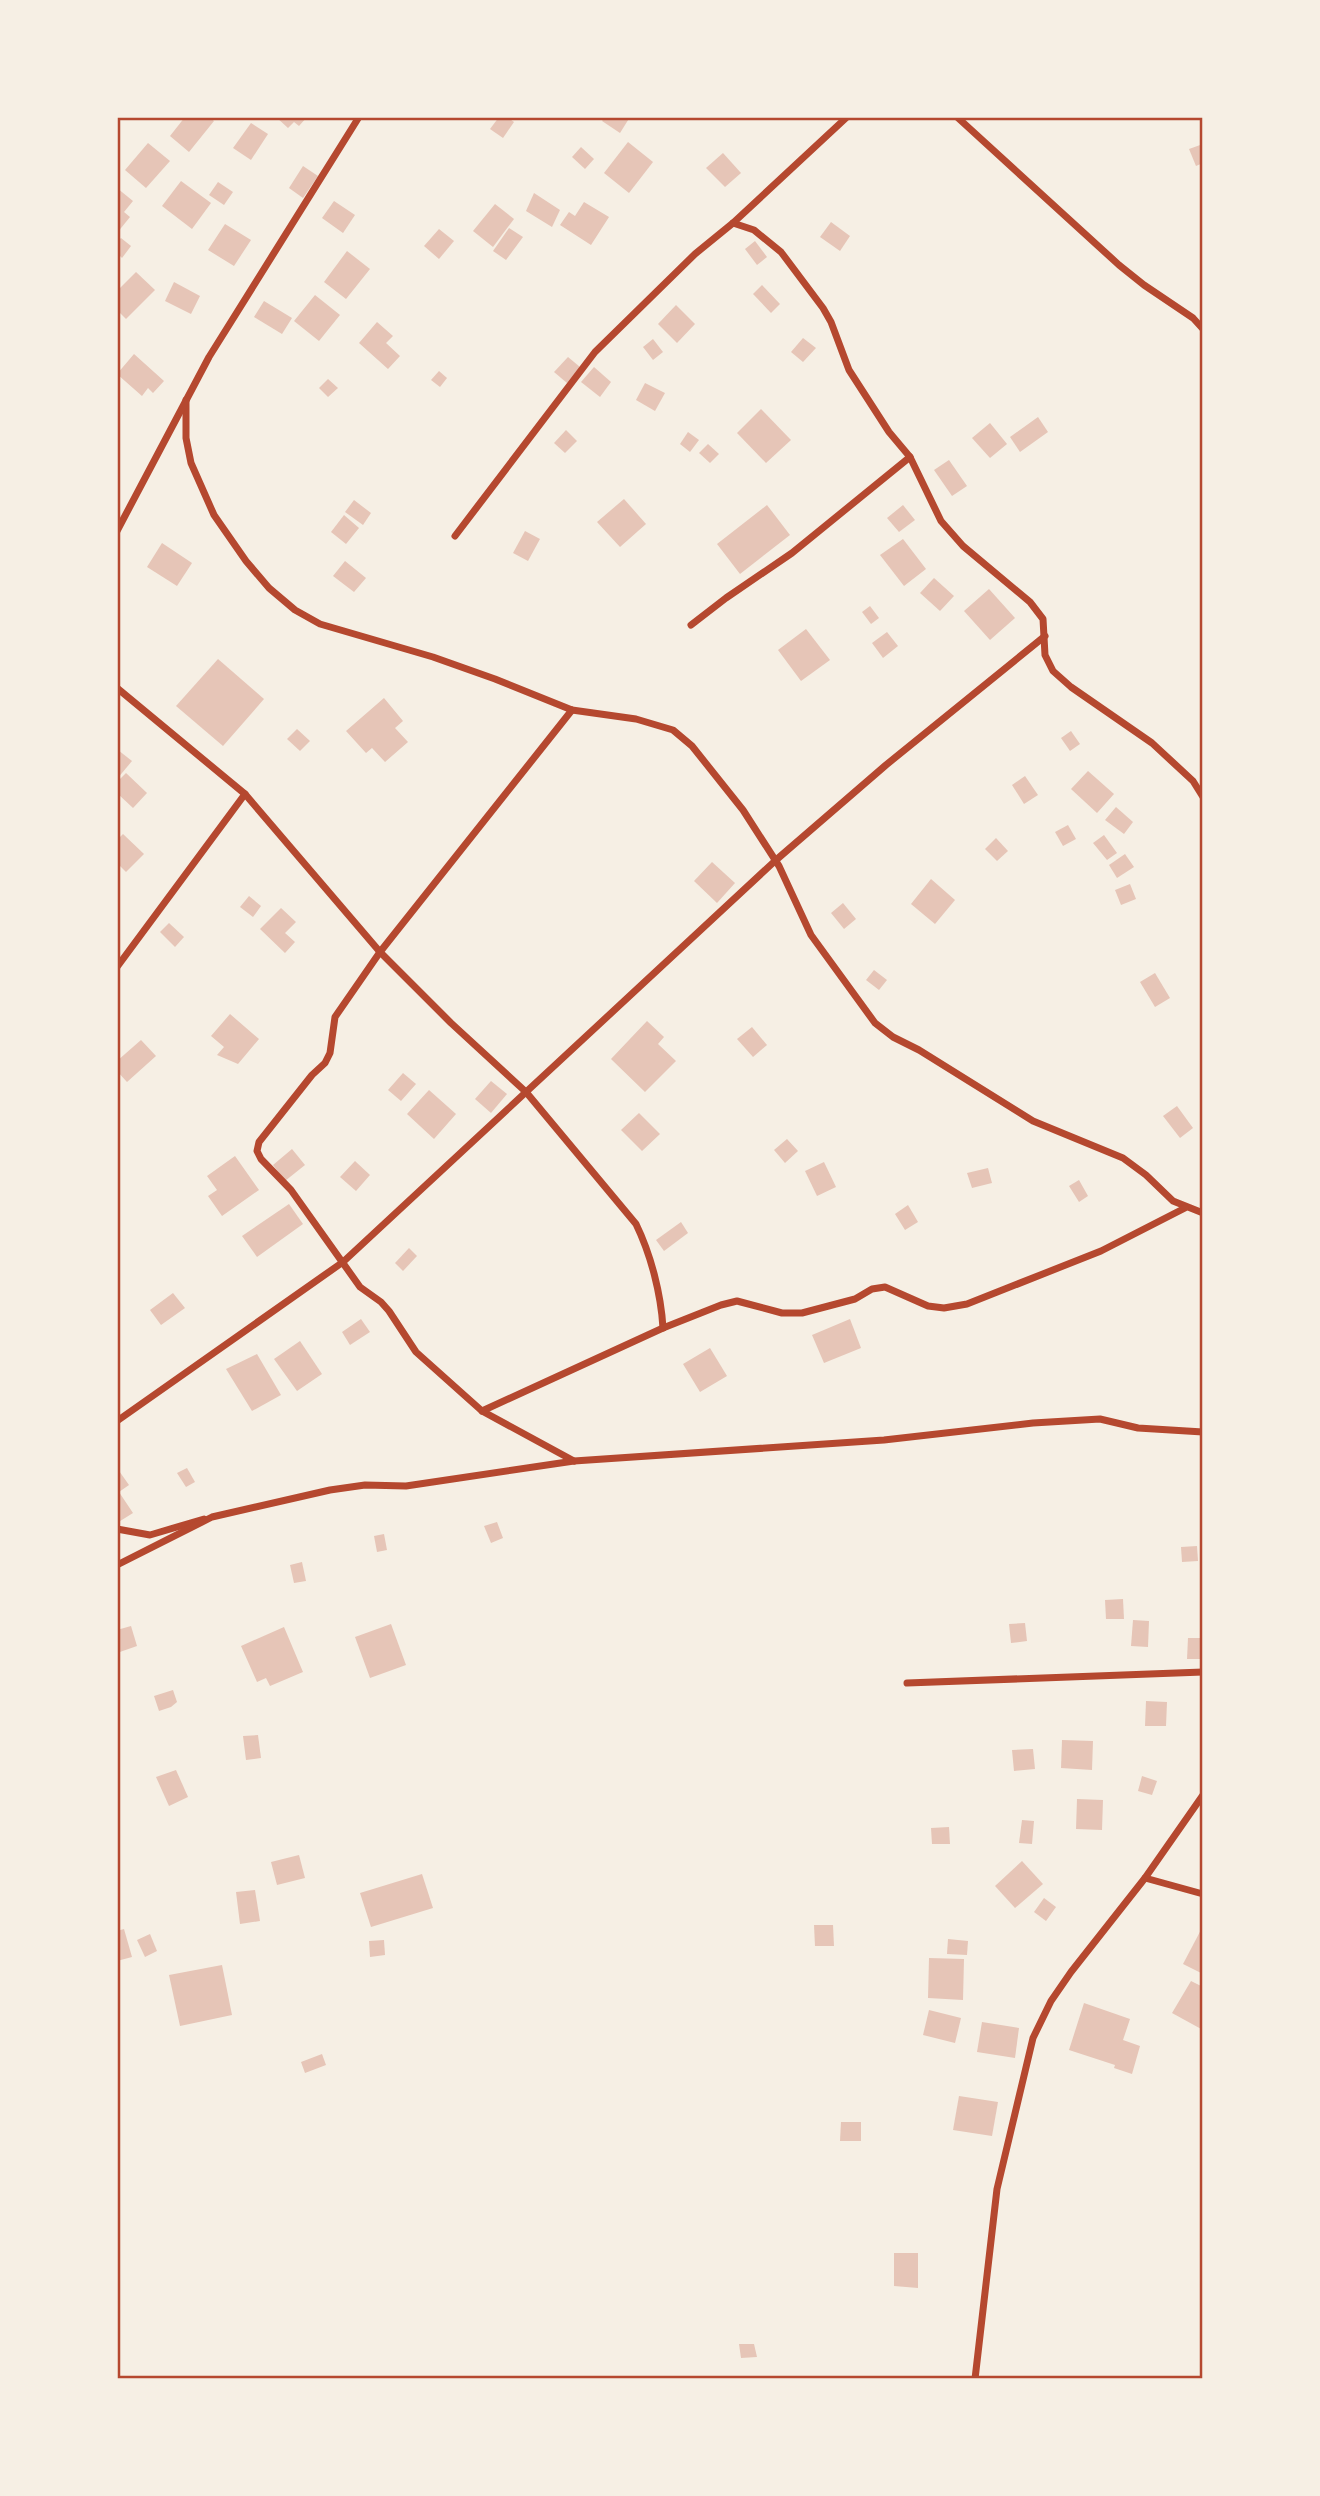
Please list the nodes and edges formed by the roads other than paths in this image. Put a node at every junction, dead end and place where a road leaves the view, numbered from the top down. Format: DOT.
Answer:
graph roads {
  1 [pos="359,117"];
  2 [pos="847,117"];
  3 [pos="957,117"];
  4 [pos="733,223"];
  5 [pos="1203,329"];
  6 [pos="186,400"];
  7 [pos="910,457"];
  8 [pos="117,531"];
  9 [pos="455,536"];
  10 [pos="691,625"];
  11 [pos="1045,636"];
  12 [pos="117,688"];
  13 [pos="572,710"];
  14 [pos="245,794"];
  15 [pos="1203,797"];
  16 [pos="776,860"];
  17 [pos="380,952"];
  18 [pos="117,967"];
  19 [pos="526,1093"];
  20 [pos="1185,1208"];
  21 [pos="1203,1213"];
  22 [pos="343,1262"];
  23 [pos="663,1328"];
  24 [pos="482,1411"];
  25 [pos="117,1421"];
  26 [pos="1203,1432"];
  27 [pos="574,1461"];
  28 [pos="212,1517"];
  29 [pos="117,1529"];
  30 [pos="117,1565"];
  31 [pos="1203,1672"];
  32 [pos="907,1683"];
  33 [pos="1203,1795"];
  34 [pos="1145,1878"];
  35 [pos="1203,1894"];
  36 [pos="975,2379"];
  1 -- 6 [label="street"];
  2 -- 4 [label="street"];
  3 -- 5 [label="street"];
  4 -- 7 [label="street"];
  4 -- 9 [label="street"];
  6 -- 8 [label="street"];
  6 -- 13 [label="street"];
  7 -- 10 [label="street"];
  7 -- 11 [label="street"];
  11 -- 15 [label="street"];
  11 -- 16 [label="street"];
  12 -- 14 [label="street"];
  13 -- 16 [label="street"];
  13 -- 17 [label="street"];
  14 -- 17 [label="street"];
  14 -- 18 [label="street"];
  16 -- 19 [label="street"];
  16 -- 20 [label="street"];
  17 -- 19 [label="street"];
  17 -- 22 [label="street"];
  19 -- 22 [label="street"];
  19 -- 23 [label="street"];
  20 -- 21 [label="street"];
  20 -- 23 [label="street"];
  22 -- 24 [label="street"];
  22 -- 25 [label="street"];
  23 -- 24 [label="street"];
  24 -- 27 [label="street"];
  26 -- 27 [label="street"];
  27 -- 28 [label="street"];
  28 -- 29 [label="street"];
  28 -- 30 [label="street"];
  31 -- 32 [label="street"];
  33 -- 34 [label="street"];
  34 -- 35 [label="street"];
  34 -- 36 [label="street"];
}
